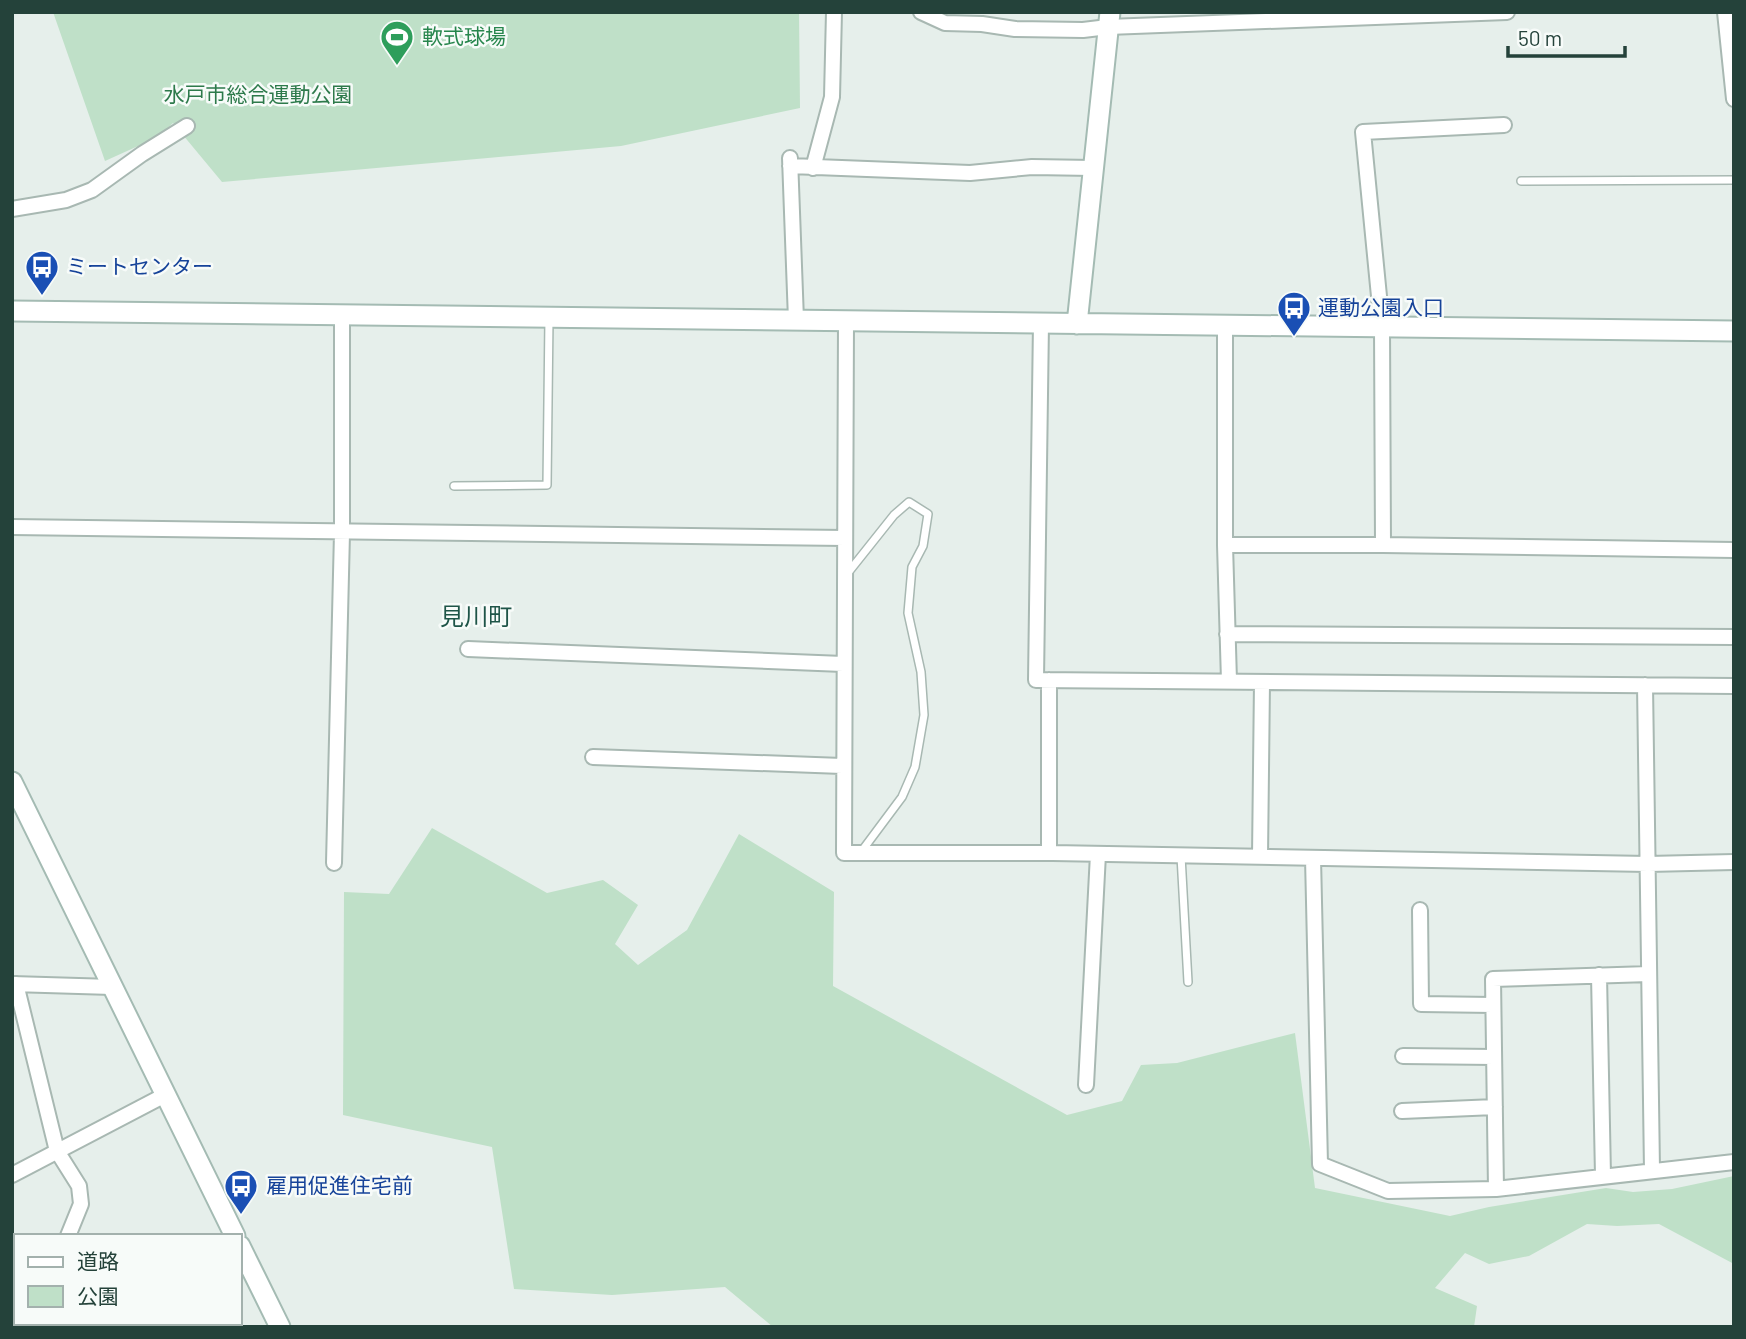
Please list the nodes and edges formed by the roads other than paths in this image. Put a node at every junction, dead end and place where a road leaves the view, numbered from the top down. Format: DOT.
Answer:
graph roads {
  1 [pos="834,12"];
  2 [pos="921,12"];
  3 [pos="1507,12"];
  4 [pos="1725,12"];
  5 [pos="1109,20"];
  6 [pos="1734,99"];
  7 [pos="187,125"];
  8 [pos="1504,125"];
  9 [pos="813,168"];
  10 [pos="1093,168"];
  11 [pos="1734,180"];
  12 [pos="1521,181"];
  13 [pos="12,209"];
  14 [pos="12,311"];
  15 [pos="342,315"];
  16 [pos="549,318"];
  17 [pos="796,320"];
  18 [pos="846,322"];
  19 [pos="1041,323"];
  20 [pos="1077,324"];
  21 [pos="1225,326"];
  22 [pos="1382,327"];
  23 [pos="1734,331"];
  24 [pos="454,486"];
  25 [pos="12,527"];
  26 [pos="342,533"];
  27 [pos="845,538"];
  28 [pos="1225,545"];
  29 [pos="1383,545"];
  30 [pos="1734,550"];
  31 [pos="844,578"];
  32 [pos="1227,634"];
  33 [pos="1734,638"];
  34 [pos="468,649"];
  35 [pos="843,664"];
  36 [pos="1049,680"];
  37 [pos="1229,681"];
  38 [pos="1262,682"];
  39 [pos="1645,685"];
  40 [pos="1734,686"];
  41 [pos="593,757"];
  42 [pos="842,766"];
  43 [pos="12,782"];
  44 [pos="860,853"];
  45 [pos="1049,853"];
  46 [pos="1098,854"];
  47 [pos="1181,856"];
  48 [pos="1260,857"];
  49 [pos="1313,858"];
  50 [pos="1734,862"];
  51 [pos="334,863"];
  52 [pos="1648,864"];
  53 [pos="1420,910"];
  54 [pos="1649,974"];
  55 [pos="1599,975"];
  56 [pos="1188,982"];
  57 [pos="14,984"];
  58 [pos="112,987"];
  59 [pos="1493,1005"];
  60 [pos="1403,1056"];
  61 [pos="1494,1057"];
  62 [pos="1086,1086"];
  63 [pos="165,1095"];
  64 [pos="1495,1107"];
  65 [pos="1402,1111"];
  66 [pos="57,1151"];
  67 [pos="1734,1162"];
  68 [pos="1652,1170"];
  69 [pos="12,1175"];
  70 [pos="1603,1176"];
  71 [pos="1496,1189"];
  72 [pos="69,1234"];
  73 [pos="234,1234"];
  74 [pos="242,1250"];
  75 [pos="280,1327"];
  1 -- 9 [label="street"];
  2 -- 5 [label="street"];
  3 -- 5 [label="street"];
  4 -- 6 [label="street"];
  5 -- 10 [label="street"];
  7 -- 13 [label="street"];
  8 -- 22 [label="street"];
  9 -- 10 [label="street"];
  9 -- 17 [label="street"];
  10 -- 20 [label="street"];
  11 -- 12 [label="lane"];
  14 -- 15 [label="street"];
  15 -- 16 [label="street"];
  15 -- 26 [label="street"];
  16 -- 17 [label="street"];
  16 -- 24 [label="lane"];
  17 -- 18 [label="street"];
  18 -- 19 [label="street"];
  18 -- 27 [label="street"];
  19 -- 20 [label="street"];
  19 -- 36 [label="street"];
  20 -- 21 [label="street"];
  21 -- 22 [label="street"];
  21 -- 28 [label="street"];
  22 -- 23 [label="street"];
  22 -- 29 [label="street"];
  25 -- 26 [label="street"];
  26 -- 27 [label="street"];
  26 -- 51 [label="street"];
  27 -- 31 [label="street"];
  28 -- 29 [label="street"];
  28 -- 32 [label="street"];
  29 -- 30 [label="street"];
  31 -- 35 [label="street"];
  31 -- 44 [label="lane"];
  32 -- 33 [label="street"];
  32 -- 37 [label="street"];
  34 -- 35 [label="street"];
  35 -- 42 [label="street"];
  36 -- 37 [label="street"];
  36 -- 45 [label="street"];
  37 -- 38 [label="street"];
  38 -- 39 [label="street"];
  38 -- 48 [label="street"];
  39 -- 40 [label="street"];
  39 -- 52 [label="street"];
  41 -- 42 [label="street"];
  42 -- 44 [label="street"];
  43 -- 58 [label="street"];
  44 -- 45 [label="street"];
  45 -- 46 [label="street"];
  46 -- 47 [label="street"];
  46 -- 62 [label="street"];
  47 -- 48 [label="street"];
  47 -- 56 [label="lane"];
  48 -- 49 [label="street"];
  49 -- 52 [label="street"];
  49 -- 71 [label="street"];
  50 -- 52 [label="street"];
  52 -- 54 [label="street"];
  53 -- 59 [label="street"];
  54 -- 55 [label="street"];
  54 -- 68 [label="street"];
  55 -- 59 [label="street"];
  55 -- 70 [label="street"];
  57 -- 58 [label="street"];
  57 -- 66 [label="street"];
  58 -- 63 [label="street"];
  59 -- 61 [label="street"];
  60 -- 61 [label="street"];
  61 -- 64 [label="street"];
  63 -- 66 [label="street"];
  63 -- 73 [label="street"];
  64 -- 65 [label="street"];
  64 -- 71 [label="street"];
  66 -- 69 [label="street"];
  66 -- 72 [label="street"];
  67 -- 68 [label="street"];
  68 -- 70 [label="street"];
  70 -- 71 [label="street"];
  74 -- 75 [label="street"];
}
